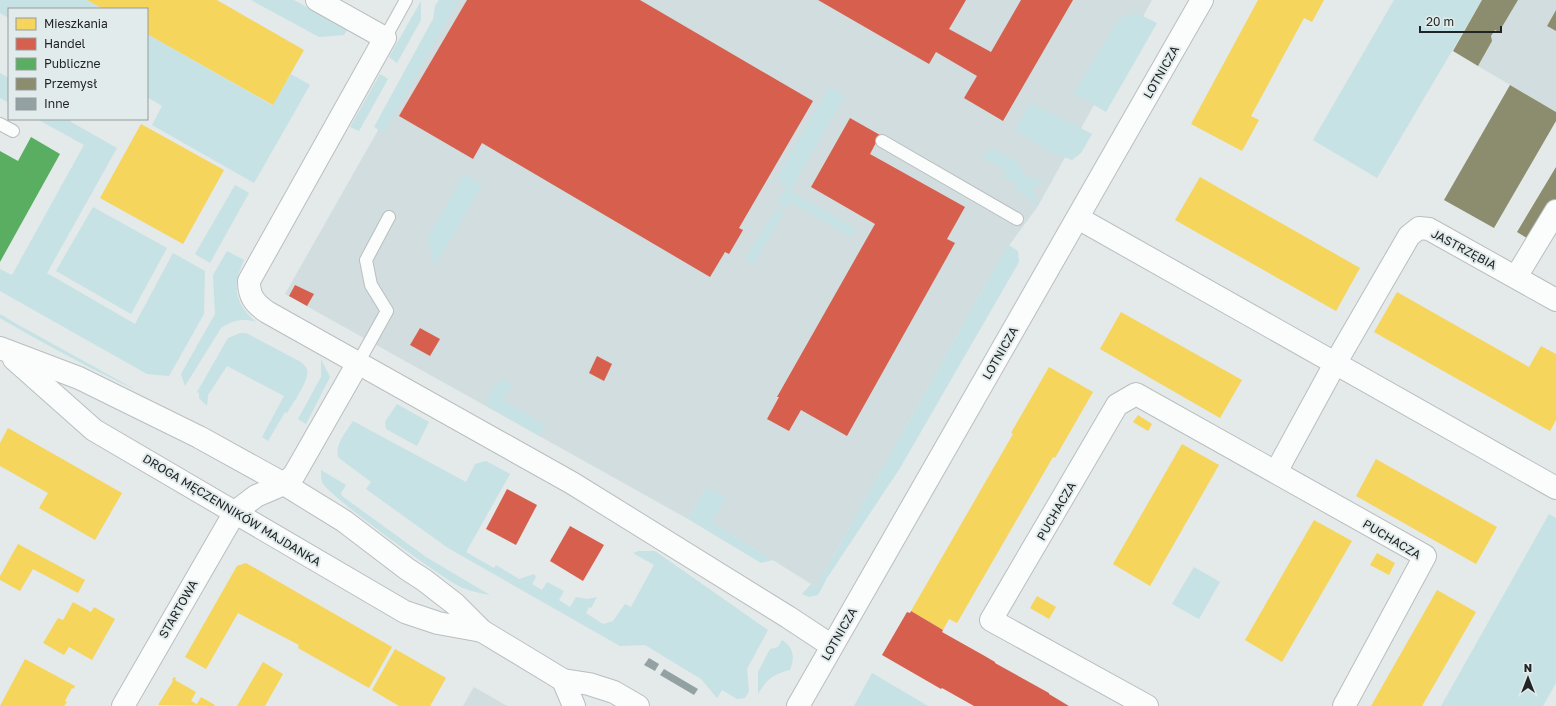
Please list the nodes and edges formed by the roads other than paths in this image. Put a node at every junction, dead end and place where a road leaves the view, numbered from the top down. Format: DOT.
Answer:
graph roads {
  1 [pos="317,0"];
  2 [pos="406,0"];
  3 [pos="1202,0"];
  4 [pos="385,38"];
  5 [pos="0,124"];
  6 [pos="12,131"];
  7 [pos="882,141"];
  8 [pos="1556,211"];
  9 [pos="389,217"];
  10 [pos="1017,218"];
  11 [pos="1078,218"];
  12 [pos="1516,277"];
  13 [pos="1556,300"];
  14 [pos="2,349"];
  15 [pos="1336,362"];
  16 [pos="358,363"];
  17 [pos="1276,472"];
  18 [pos="284,484"];
  19 [pos="1556,488"];
  20 [pos="234,512"];
  21 [pos="482,631"];
  22 [pos="832,646"];
  23 [pos="563,680"];
  24 [pos="123,706"];
  25 [pos="574,706"];
  26 [pos="638,706"];
  27 [pos="798,706"];
  28 [pos="1147,706"];
  29 [pos="1344,706"];
  1 -- 4 [label="street"];
  2 -- 4 [label="lane"];
  3 -- 11 [label="street, LOTNICZA"];
  4 -- 16 [label="street"];
  5 -- 6 [label="lane"];
  7 -- 10 [label="lane"];
  8 -- 12 [label="street"];
  9 -- 16 [label="lane"];
  11 -- 15 [label="street"];
  11 -- 22 [label="street, LOTNICZA"];
  12 -- 13 [label="street, JASTRZĘBIA"];
  12 -- 15 [label="street, JASTRZĘBIA"];
  14 -- 18 [label="street, DROGA MĘCZENNIKÓW MAJDANKA"];
  14 -- 20 [label="street, DROGA MĘCZENNIKÓW MAJDANKA"];
  15 -- 17 [label="street"];
  15 -- 19 [label="street"];
  16 -- 18 [label="street"];
  16 -- 22 [label="street"];
  17 -- 28 [label="street, PUCHACZA"];
  17 -- 29 [label="street, PUCHACZA"];
  18 -- 20 [label="street"];
  18 -- 21 [label="street, DROGA MĘCZENNIKÓW MAJDANKA"];
  20 -- 21 [label="street, DROGA MĘCZENNIKÓW MAJDANKA"];
  20 -- 24 [label="street, STARTOWA"];
  21 -- 23 [label="street, DROGA MĘCZENNIKÓW MAJDANKA"];
  22 -- 27 [label="street, LOTNICZA"];
  23 -- 25 [label="street"];
  23 -- 26 [label="street, DROGA MĘCZENNIKÓW MAJDANKA"];
}
